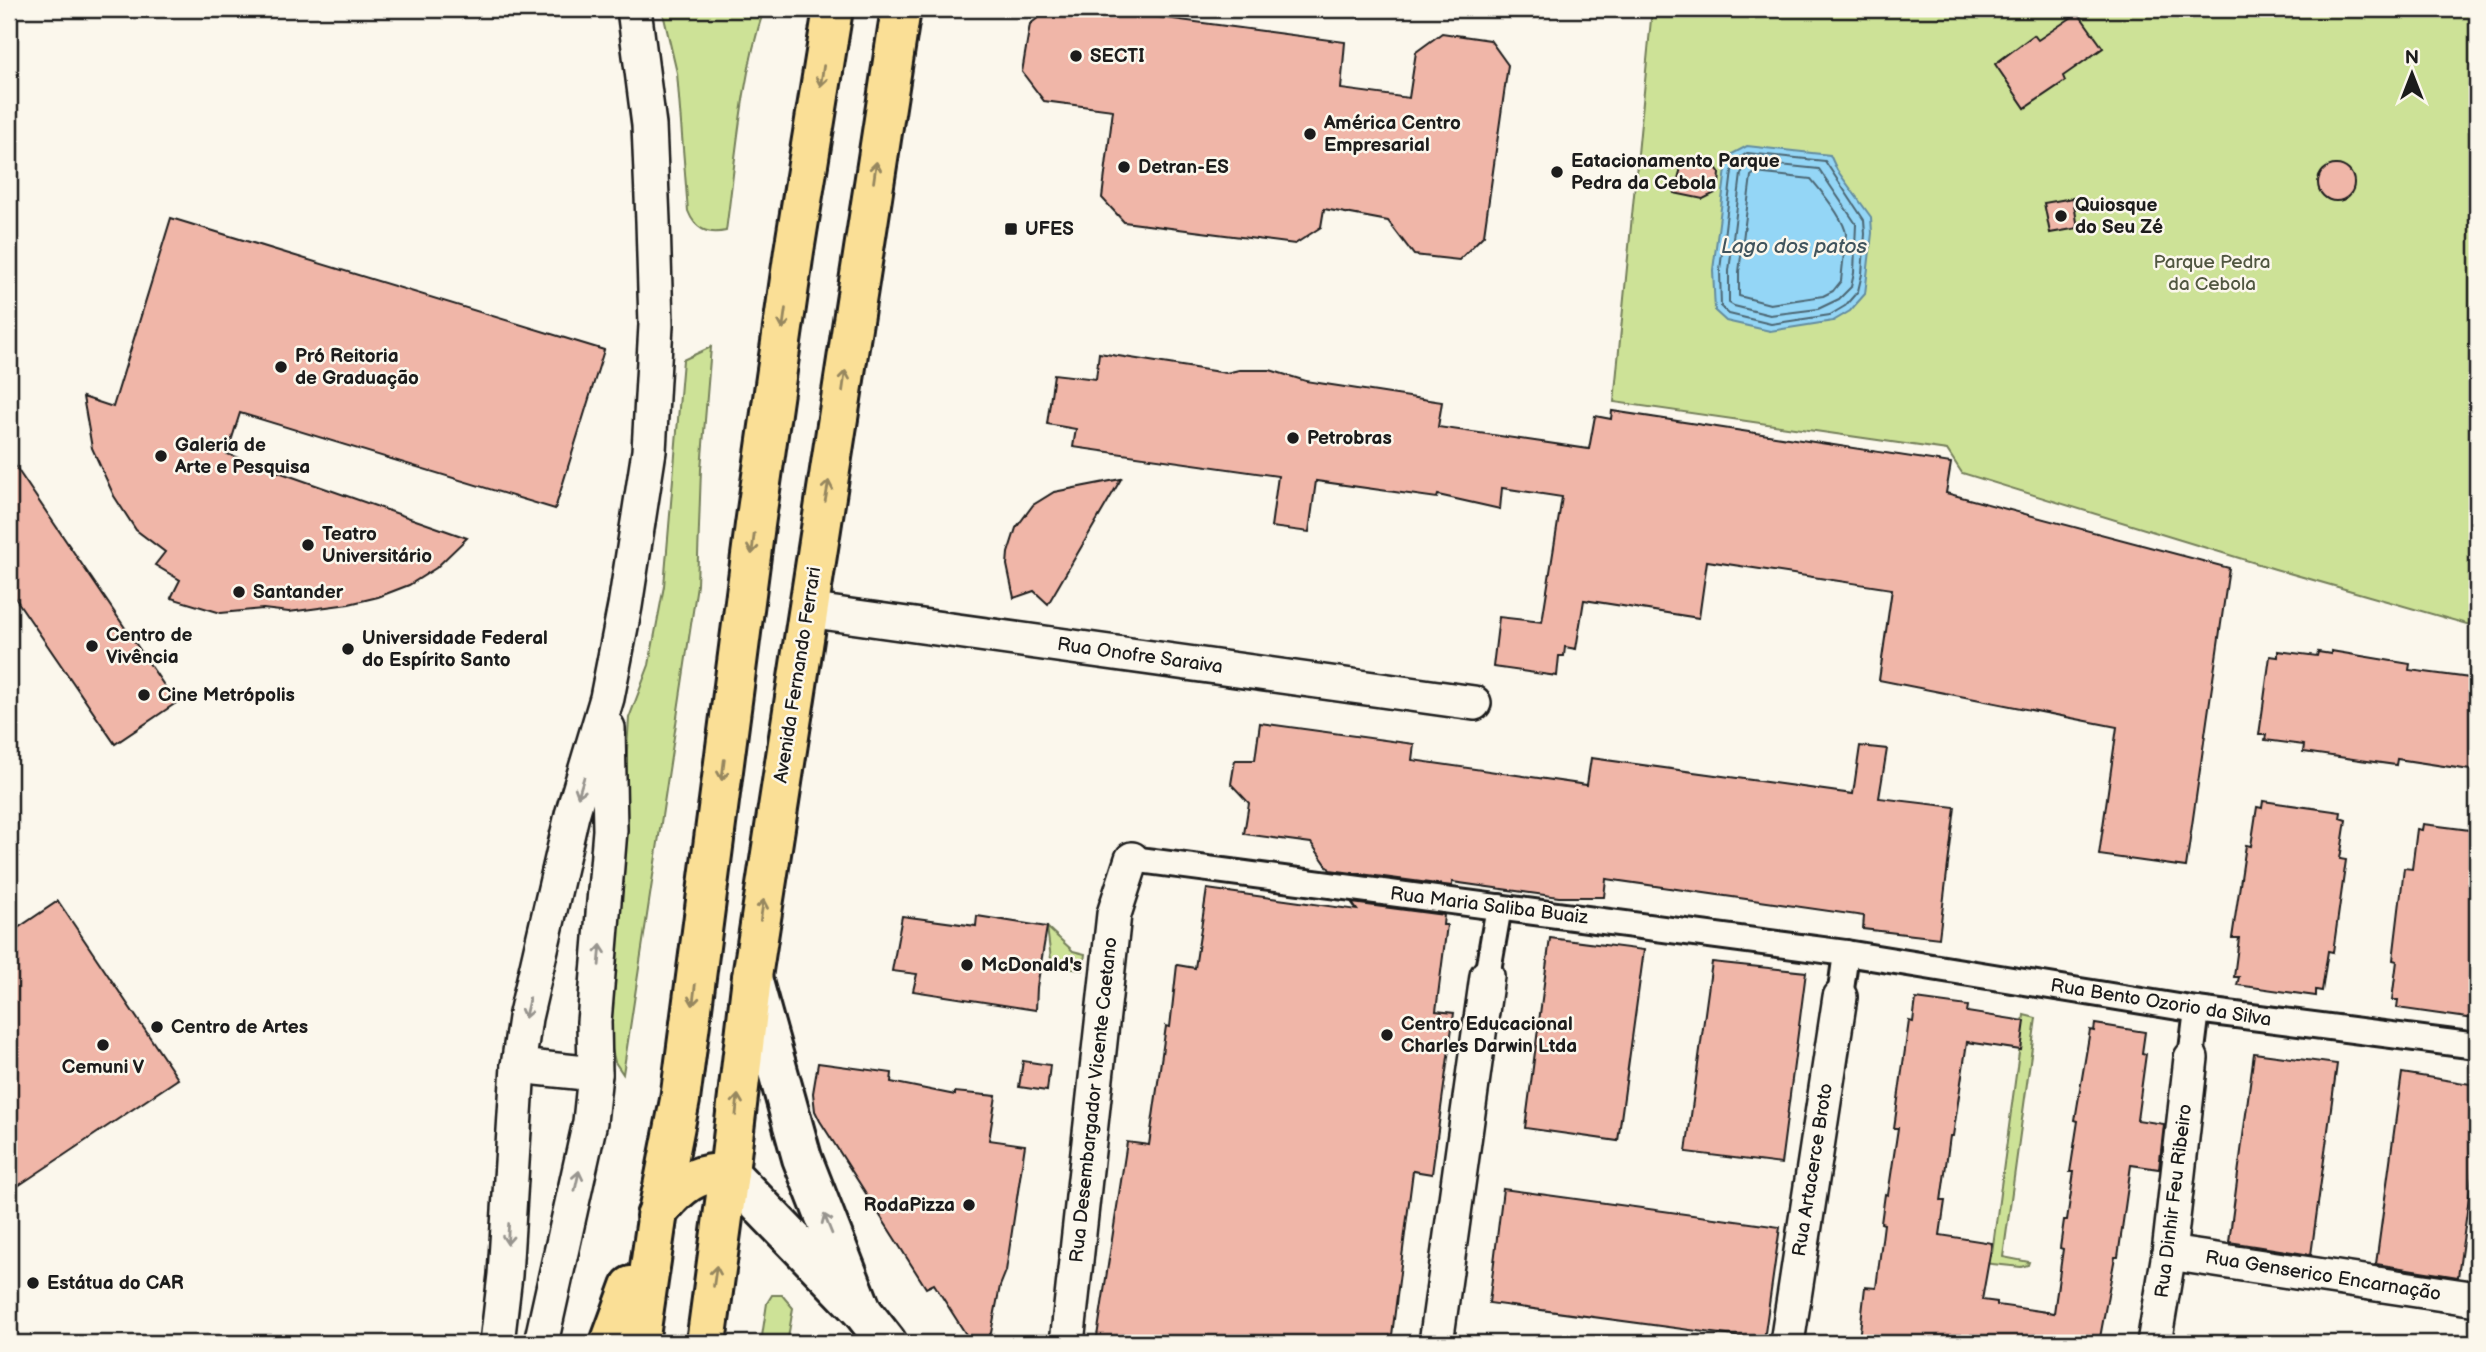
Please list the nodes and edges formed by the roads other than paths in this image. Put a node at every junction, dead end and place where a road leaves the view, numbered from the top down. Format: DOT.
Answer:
graph roads {
  1 [pos="634,9"];
  2 [pos="833,9"];
  3 [pos="901,9"];
  4 [pos="807,610"];
  5 [pos="607,698"];
  6 [pos="1474,703"];
  7 [pos="1132,859"];
  8 [pos="1499,907"];
  9 [pos="1846,953"];
  10 [pos="1487,976"];
  11 [pos="751,977"];
  12 [pos="1840,997"];
  13 [pos="2197,1010"];
  14 [pos="2477,1046"];
  15 [pos="2191,1058"];
  16 [pos="518,1066"];
  17 [pos="595,1074"];
  18 [pos="729,1173"];
  19 [pos="658,1212"];
  20 [pos="2169,1253"];
  21 [pos="505,1275"];
  22 [pos="556,1283"];
  23 [pos="2477,1299"];
  24 [pos="862,1311"];
  25 [pos="497,1343"];
  26 [pos="541,1343"];
  27 [pos="610,1343"];
  28 [pos="639,1343"];
  29 [pos="706,1343"];
  30 [pos="887,1343"];
  31 [pos="1067,1343"];
  32 [pos="1436,1343"];
  33 [pos="1787,1343"];
  34 [pos="2154,1343"];
  1 -- 5 [label="street"];
  2 -- 19 [label="main road, one-way"];
  4 -- 3 [label="main road, Avenida Fernando Ferrari, one-way"];
  4 -- 6 [label="street, Rua Onofre Saraiva"];
  11 -- 4 [label="main road, Avenida Fernando Ferrari, one-way"];
  5 -- 16 [label="street, one-way"];
  17 -- 5 [label="street, one-way"];
  7 -- 8 [label="street, Rua Maria Saliba Buaiz"];
  7 -- 31 [label="street, Rua Desembargador Vicente Caetano"];
  8 -- 9 [label="street, Rua Maria Saliba Buaiz"];
  8 -- 10 [label="street"];
  9 -- 12 [label="street"];
  9 -- 13 [label="street, Rua Bento Ozorio da Silva"];
  10 -- 32 [label="street"];
  18 -- 11 [label="main road, Avenida Fernando Ferrari, one-way"];
  24 -- 11 [label="street, one-way"];
  12 -- 33 [label="street, Rua Artacerce Broto"];
  13 -- 14 [label="street, Rua Bento Ozorio da Silva"];
  13 -- 15 [label="street"];
  15 -- 20 [label="street, Rua Dinhir Feu Ribeiro"];
  16 -- 17 [label="street"];
  16 -- 21 [label="street, one-way"];
  22 -- 17 [label="street, one-way"];
  18 -- 19 [label="main road"];
  18 -- 24 [label="street"];
  29 -- 18 [label="main road, Avenida Fernando Ferrari, one-way"];
  19 -- 27 [label="main road"];
  19 -- 28 [label="main road"];
  20 -- 23 [label="street, Rua Genserico Encarnação"];
  20 -- 34 [label="street, Rua Dinhir Feu Ribeiro"];
  21 -- 22 [label="street"];
  21 -- 25 [label="street"];
  22 -- 26 [label="street"];
  24 -- 30 [label="street"];
}
